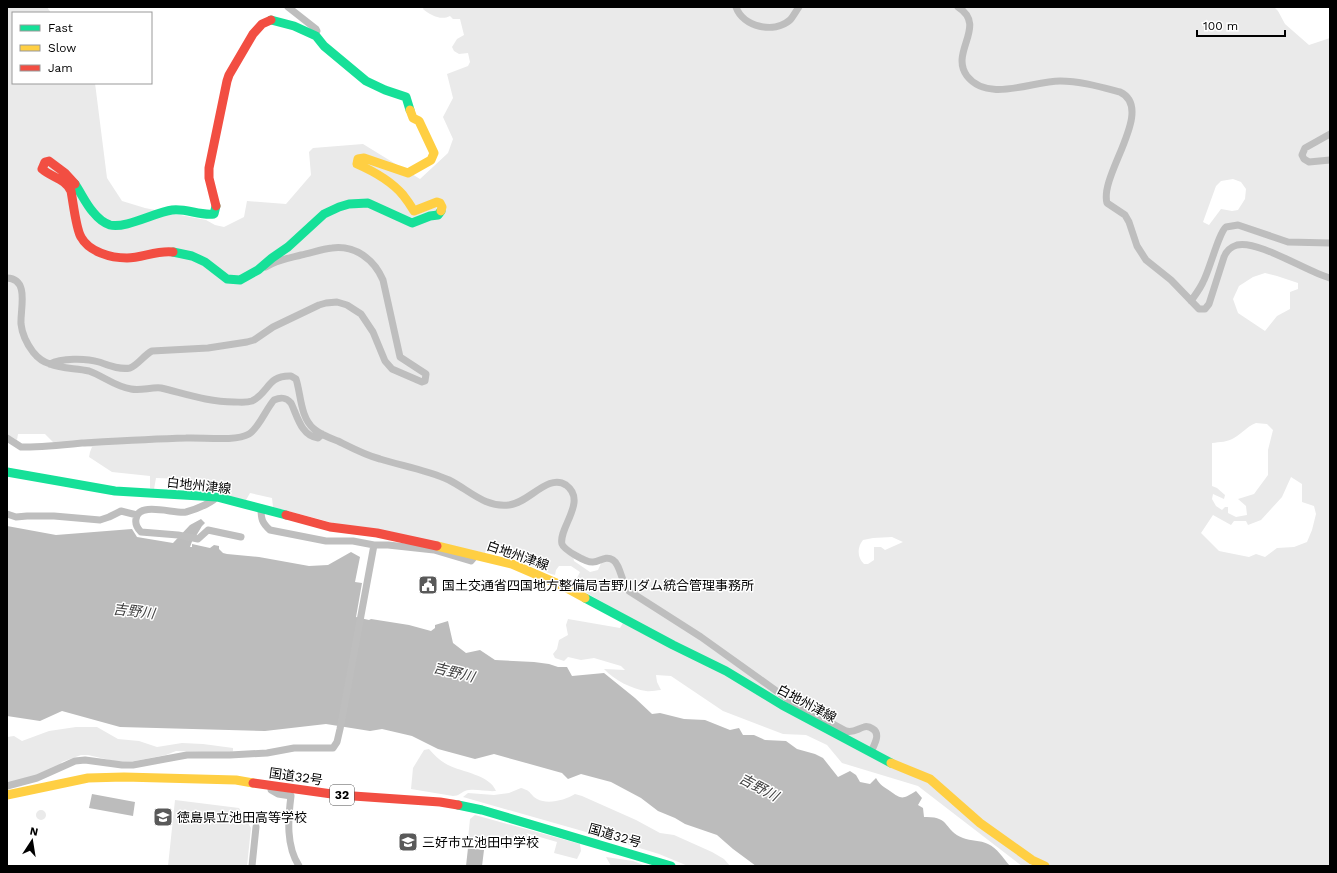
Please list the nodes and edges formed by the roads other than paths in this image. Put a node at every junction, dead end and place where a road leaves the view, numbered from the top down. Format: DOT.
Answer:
graph roads {
  1 [pos="288,7"];
  2 [pos="736,7"];
  3 [pos="798,7"];
  4 [pos="958,7"];
  5 [pos="314,35"];
  6 [pos="1330,134"];
  7 [pos="1330,160"];
  8 [pos="1330,243"];
  9 [pos="258,270"];
  10 [pos="7,278"];
  11 [pos="1330,278"];
  12 [pos="1191,301"];
  13 [pos="50,364"];
  14 [pos="322,434"];
  15 [pos="7,438"];
  16 [pos="7,472"];
  17 [pos="217,497"];
  18 [pos="261,508"];
  19 [pos="7,514"];
  20 [pos="137,515"];
  21 [pos="241,537"];
  22 [pos="374,545"];
  23 [pos="476,555"];
  24 [pos="871,752"];
  25 [pos="271,785"];
  26 [pos="7,786"];
  27 [pos="7,795"];
  28 [pos="256,827"];
  29 [pos="252,866"];
  30 [pos="299,866"];
  31 [pos="671,866"];
  32 [pos="1045,866"];
  1 -- 5 [label="street"];
  2 -- 3 [label="street"];
  4 -- 12 [label="street"];
  5 -- 9 [label="main road"];
  5 -- 9 [label="main road"];
  6 -- 7 [label="street"];
  8 -- 12 [label="street"];
  9 -- 13 [label="street"];
  10 -- 13 [label="street"];
  11 -- 12 [label="street"];
  13 -- 14 [label="street"];
  14 -- 15 [label="street"];
  14 -- 24 [label="street"];
  16 -- 17 [label="main road, 白地州津線"];
  17 -- 18 [label="main road, 白地州津線"];
  17 -- 20 [label="street"];
  18 -- 22 [label="street"];
  18 -- 23 [label="main road, 白地州津線"];
  19 -- 20 [label="street"];
  20 -- 21 [label="street"];
  22 -- 23 [label="street"];
  22 -- 26 [label="street"];
  23 -- 24 [label="main road, 白地州津線"];
  24 -- 32 [label="main road, 白地州津線"];
  25 -- 27 [label="main road, 国道32号 / 32"];
  25 -- 30 [label="street"];
  25 -- 31 [label="main road, 国道32号 / 32"];
  28 -- 29 [label="street"];
}
